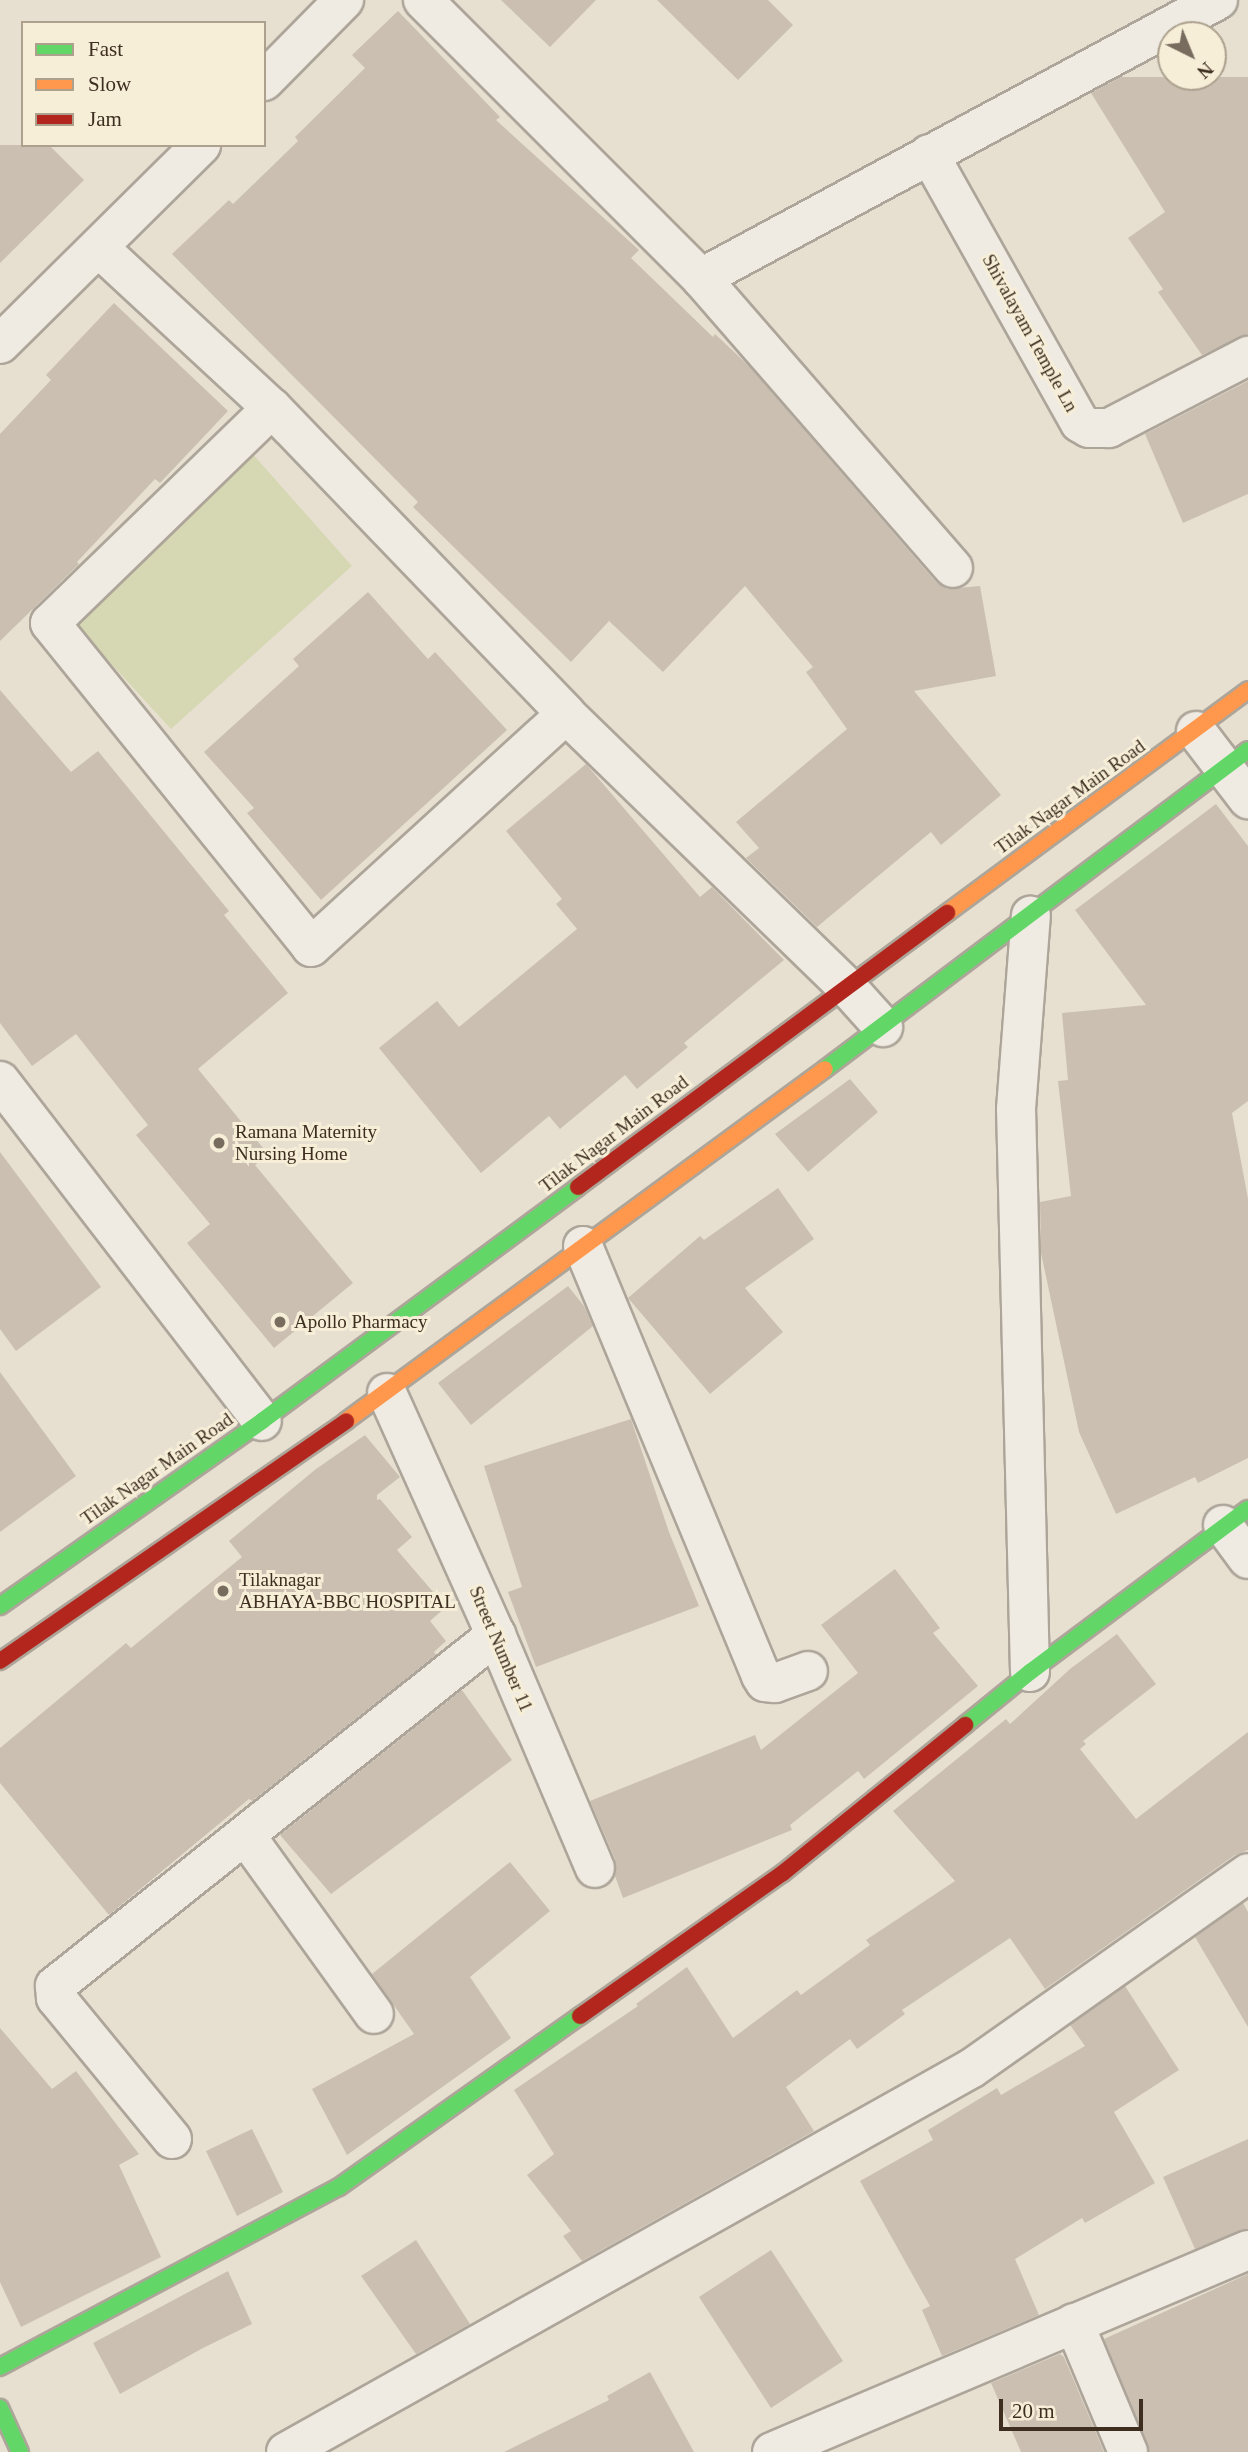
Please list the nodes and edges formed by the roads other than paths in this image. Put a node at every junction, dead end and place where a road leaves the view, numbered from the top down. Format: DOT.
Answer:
graph roads {
  1 [pos="344,0"];
  2 [pos="423,0"];
  3 [pos="1218,0"];
  4 [pos="266,79"];
  5 [pos="199,147"];
  6 [pos="929,154"];
  7 [pos="99,248"];
  8 [pos="701,278"];
  9 [pos="0,344"];
  10 [pos="1248,356"];
  11 [pos="272,408"];
  12 [pos="953,568"];
  13 [pos="1248,690"];
  14 [pos="566,714"];
  15 [pos="1196,731"];
  16 [pos="1236,760"];
  17 [pos="1248,799"];
  18 [pos="1031,916"];
  19 [pos="847,987"];
  20 [pos="883,1027"];
  21 [pos="0,1081"];
  22 [pos="583,1246"];
  23 [pos="387,1393"];
  24 [pos="262,1421"];
  25 [pos="1236,1517"];
  26 [pos="1248,1559"];
  27 [pos="0,1606"];
  28 [pos="496,1635"];
  29 [pos="0,1661"];
  30 [pos="808,1671"];
  31 [pos="1030,1672"];
  32 [pos="246,1836"];
  33 [pos="595,1868"];
  34 [pos="1248,1872"];
  35 [pos="374,2014"];
  36 [pos="172,2140"];
  37 [pos="1248,2250"];
  38 [pos="1074,2323"];
  39 [pos="0,2367"];
  40 [pos="0,2409"];
  41 [pos="20,2452"];
  42 [pos="286,2452"];
  43 [pos="772,2452"];
  44 [pos="1128,2452"];
  1 -- 4 [label="street"];
  2 -- 8 [label="street"];
  3 -- 6 [label="street"];
  5 -- 7 [label="street"];
  6 -- 8 [label="street"];
  6 -- 10 [label="street, Shivalayam Temple Ln"];
  7 -- 9 [label="street"];
  7 -- 11 [label="street"];
  8 -- 12 [label="street"];
  11 -- 14 [label="street"];
  11 -- 14 [label="street"];
  13 -- 15 [label="main road, Tilak Nagar Main Road"];
  14 -- 19 [label="street"];
  15 -- 16 [label="street"];
  15 -- 19 [label="main road, Tilak Nagar Main Road"];
  16 -- 17 [label="street"];
  16 -- 18 [label="main road"];
  18 -- 20 [label="main road"];
  18 -- 31 [label="street"];
  19 -- 20 [label="street"];
  19 -- 24 [label="main road, Tilak Nagar Main Road"];
  20 -- 22 [label="main road"];
  21 -- 24 [label="street"];
  22 -- 23 [label="main road"];
  22 -- 30 [label="street"];
  23 -- 28 [label="street, Street Number 11"];
  23 -- 29 [label="main road"];
  24 -- 27 [label="main road, Tilak Nagar Main Road"];
  25 -- 26 [label="street"];
  25 -- 31 [label="main road"];
  28 -- 32 [label="street"];
  28 -- 33 [label="street, Street Number 11"];
  31 -- 39 [label="main road"];
  32 -- 35 [label="street"];
  32 -- 36 [label="street"];
  34 -- 42 [label="street"];
  37 -- 38 [label="street"];
  38 -- 43 [label="street"];
  38 -- 44 [label="street"];
  40 -- 41 [label="main road"];
}
